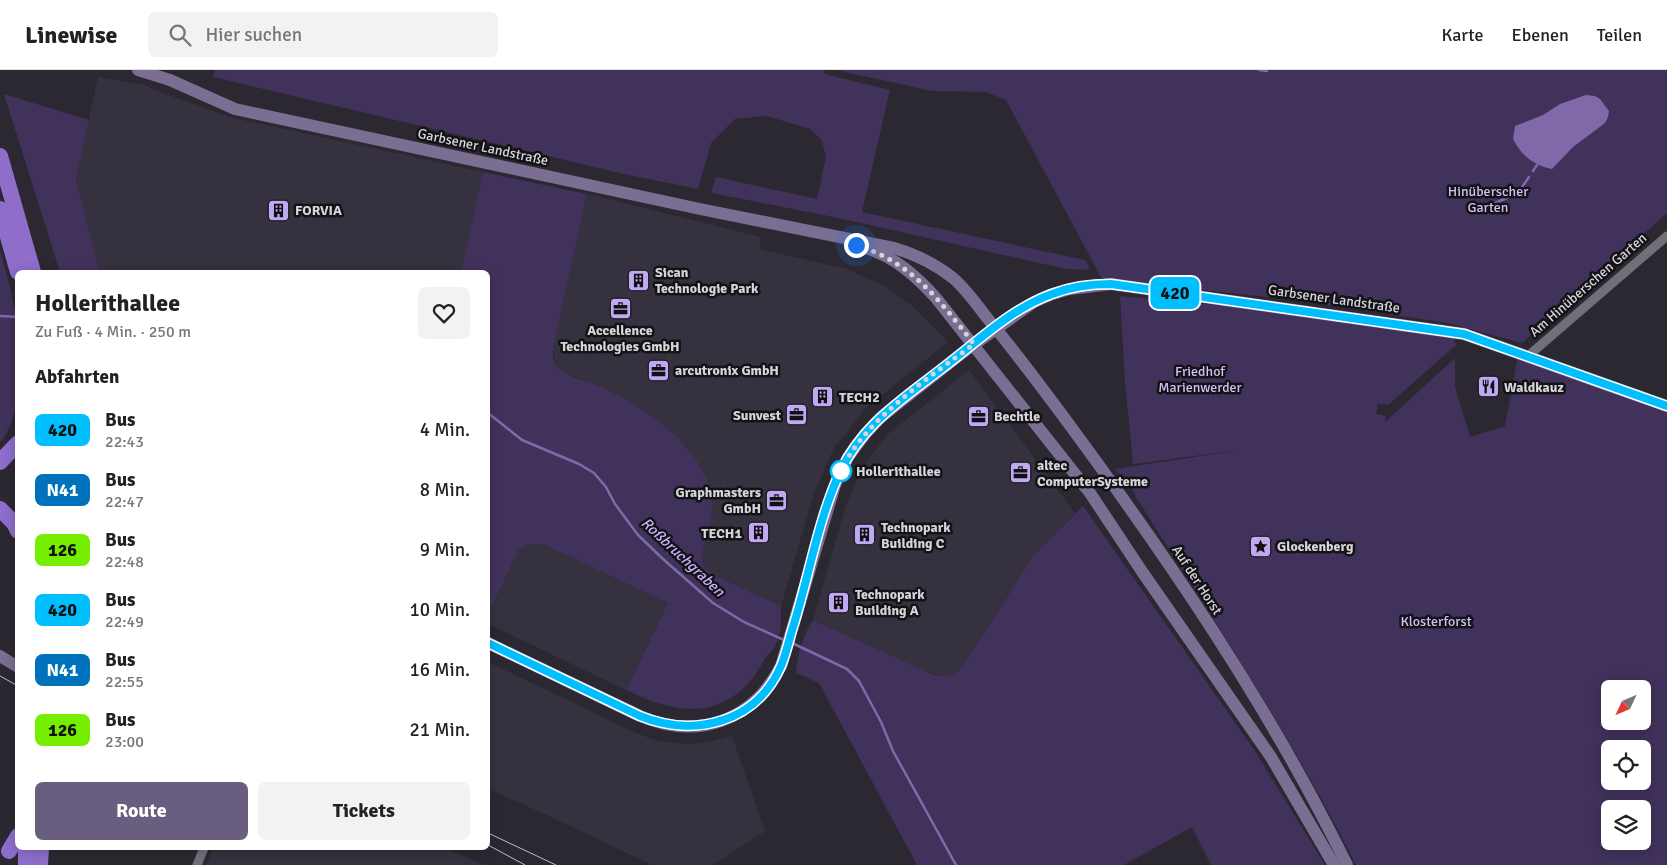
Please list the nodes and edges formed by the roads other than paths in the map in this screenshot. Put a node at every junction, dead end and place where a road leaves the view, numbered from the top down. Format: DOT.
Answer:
graph roads {
  1 [pos="138,70"];
  2 [pos="0,156"];
  3 [pos="0,209"];
  4 [pos="828,236"];
  5 [pos="1667,236"];
  6 [pos="17,270"];
  7 [pos="32,270"];
  8 [pos="995,328"];
  9 [pos="974,344"];
  10 [pos="1528,356"];
  11 [pos="1667,406"];
  12 [pos="15,446"];
  13 [pos="0,462"];
  14 [pos="0,509"];
  15 [pos="15,525"];
  16 [pos="490,644"];
  17 [pos="0,656"];
  18 [pos="15,664"];
  19 [pos="15,841"];
  20 [pos="26,850"];
  21 [pos="41,850"];
  22 [pos="203,850"];
  23 [pos="9,851"];
  24 [pos="26,865"];
  25 [pos="40,865"];
  26 [pos="197,865"];
  27 [pos="1334,865"];
  28 [pos="1347,865"];
  1 -- 4 [label="street, Garbsener Landstraße"];
  2 -- 7 [label="highway"];
  3 -- 6 [label="highway"];
  4 -- 8 [label="street, Garbsener Landstraße"];
  4 -- 9 [label="street, Garbsener Landstraße"];
  5 -- 10 [label="street, Am Hinüberschen Garten"];
  8 -- 9 [label="street, Garbsener Landstraße"];
  8 -- 10 [label="street, Garbsener Landstraße"];
  8 -- 28 [label="street, Auf der Horst"];
  9 -- 16 [label="street"];
  9 -- 27 [label="street"];
  10 -- 11 [label="street, Garbsener Landstraße"];
  12 -- 13 [label="highway"];
  14 -- 15 [label="highway"];
  17 -- 18 [label="street"];
  19 -- 23 [label="highway"];
  20 -- 24 [label="highway"];
  21 -- 25 [label="highway"];
  22 -- 26 [label="street"];
}
